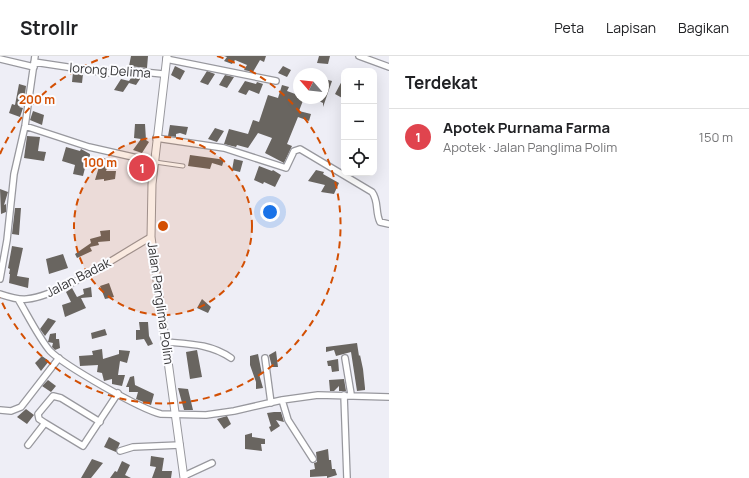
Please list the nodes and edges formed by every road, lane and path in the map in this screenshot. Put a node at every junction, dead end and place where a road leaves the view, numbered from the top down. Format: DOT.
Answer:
graph roads {
  1 [pos="359,56"];
  2 [pos="166,57"];
  3 [pos="0,59"];
  4 [pos="34,62"];
  5 [pos="389,67"];
  6 [pos="164,74"];
  7 [pos="276,81"];
  8 [pos="25,126"];
  9 [pos="156,138"];
  10 [pos="155,162"];
  11 [pos="183,166"];
  12 [pos="389,224"];
  13 [pos="151,236"];
  14 [pos="0,279"];
  15 [pos="0,294"];
  16 [pos="18,299"];
  17 [pos="166,342"];
  18 [pos="58,358"];
  19 [pos="231,358"];
  20 [pos="265,358"];
  21 [pos="345,358"];
  22 [pos="118,394"];
  23 [pos="344,394"];
  24 [pos="351,394"];
  25 [pos="389,397"];
  26 [pos="282,400"];
  27 [pos="271,403"];
  28 [pos="0,410"];
  29 [pos="176,414"];
  30 [pos="100,422"];
  31 [pos="45,423"];
  32 [pos="28,445"];
  33 [pos="180,445"];
  34 [pos="120,451"];
  35 [pos="313,459"];
  36 [pos="212,463"];
  37 [pos="184,477"];
  38 [pos="347,478"];
  1 -- 5 [label="street"];
  2 -- 6 [label="street, Jalan Panglima Polim"];
  2 -- 7 [label="street"];
  3 -- 4 [label="street, lorong Delima"];
  4 -- 6 [label="street, lorong Delima"];
  4 -- 8 [label="street"];
  6 -- 9 [label="street, Jalan Panglima Polim"];
  8 -- 10 [label="street"];
  8 -- 14 [label="street"];
  9 -- 10 [label="street, Jalan Panglima Polim"];
  9 -- 12 [label="street"];
  10 -- 11 [label="lane"];
  10 -- 13 [label="street, Jalan Panglima Polim"];
  13 -- 16 [label="street, Jalan Badak"];
  13 -- 17 [label="street, Jalan Panglima Polim"];
  15 -- 16 [label="street, Jalan Badak"];
  16 -- 18 [label="street"];
  17 -- 19 [label="street"];
  17 -- 29 [label="street, Jalan Panglima Polim"];
  18 -- 22 [label="street"];
  18 -- 28 [label="street"];
  20 -- 27 [label="street"];
  21 -- 24 [label="street"];
  22 -- 29 [label="street"];
  22 -- 30 [label="street"];
  23 -- 24 [label="street"];
  23 -- 26 [label="street"];
  23 -- 38 [label="street"];
  24 -- 25 [label="street"];
  26 -- 27 [label="street"];
  26 -- 35 [label="street"];
  27 -- 29 [label="street"];
  29 -- 33 [label="street, Jalan Panglima Polim"];
  30 -- 31 [label="street"];
  30 -- 31 [label="street"];
  31 -- 32 [label="street"];
  33 -- 34 [label="street"];
  33 -- 37 [label="street, Jalan Panglima Polim"];
  36 -- 37 [label="street"];
}
